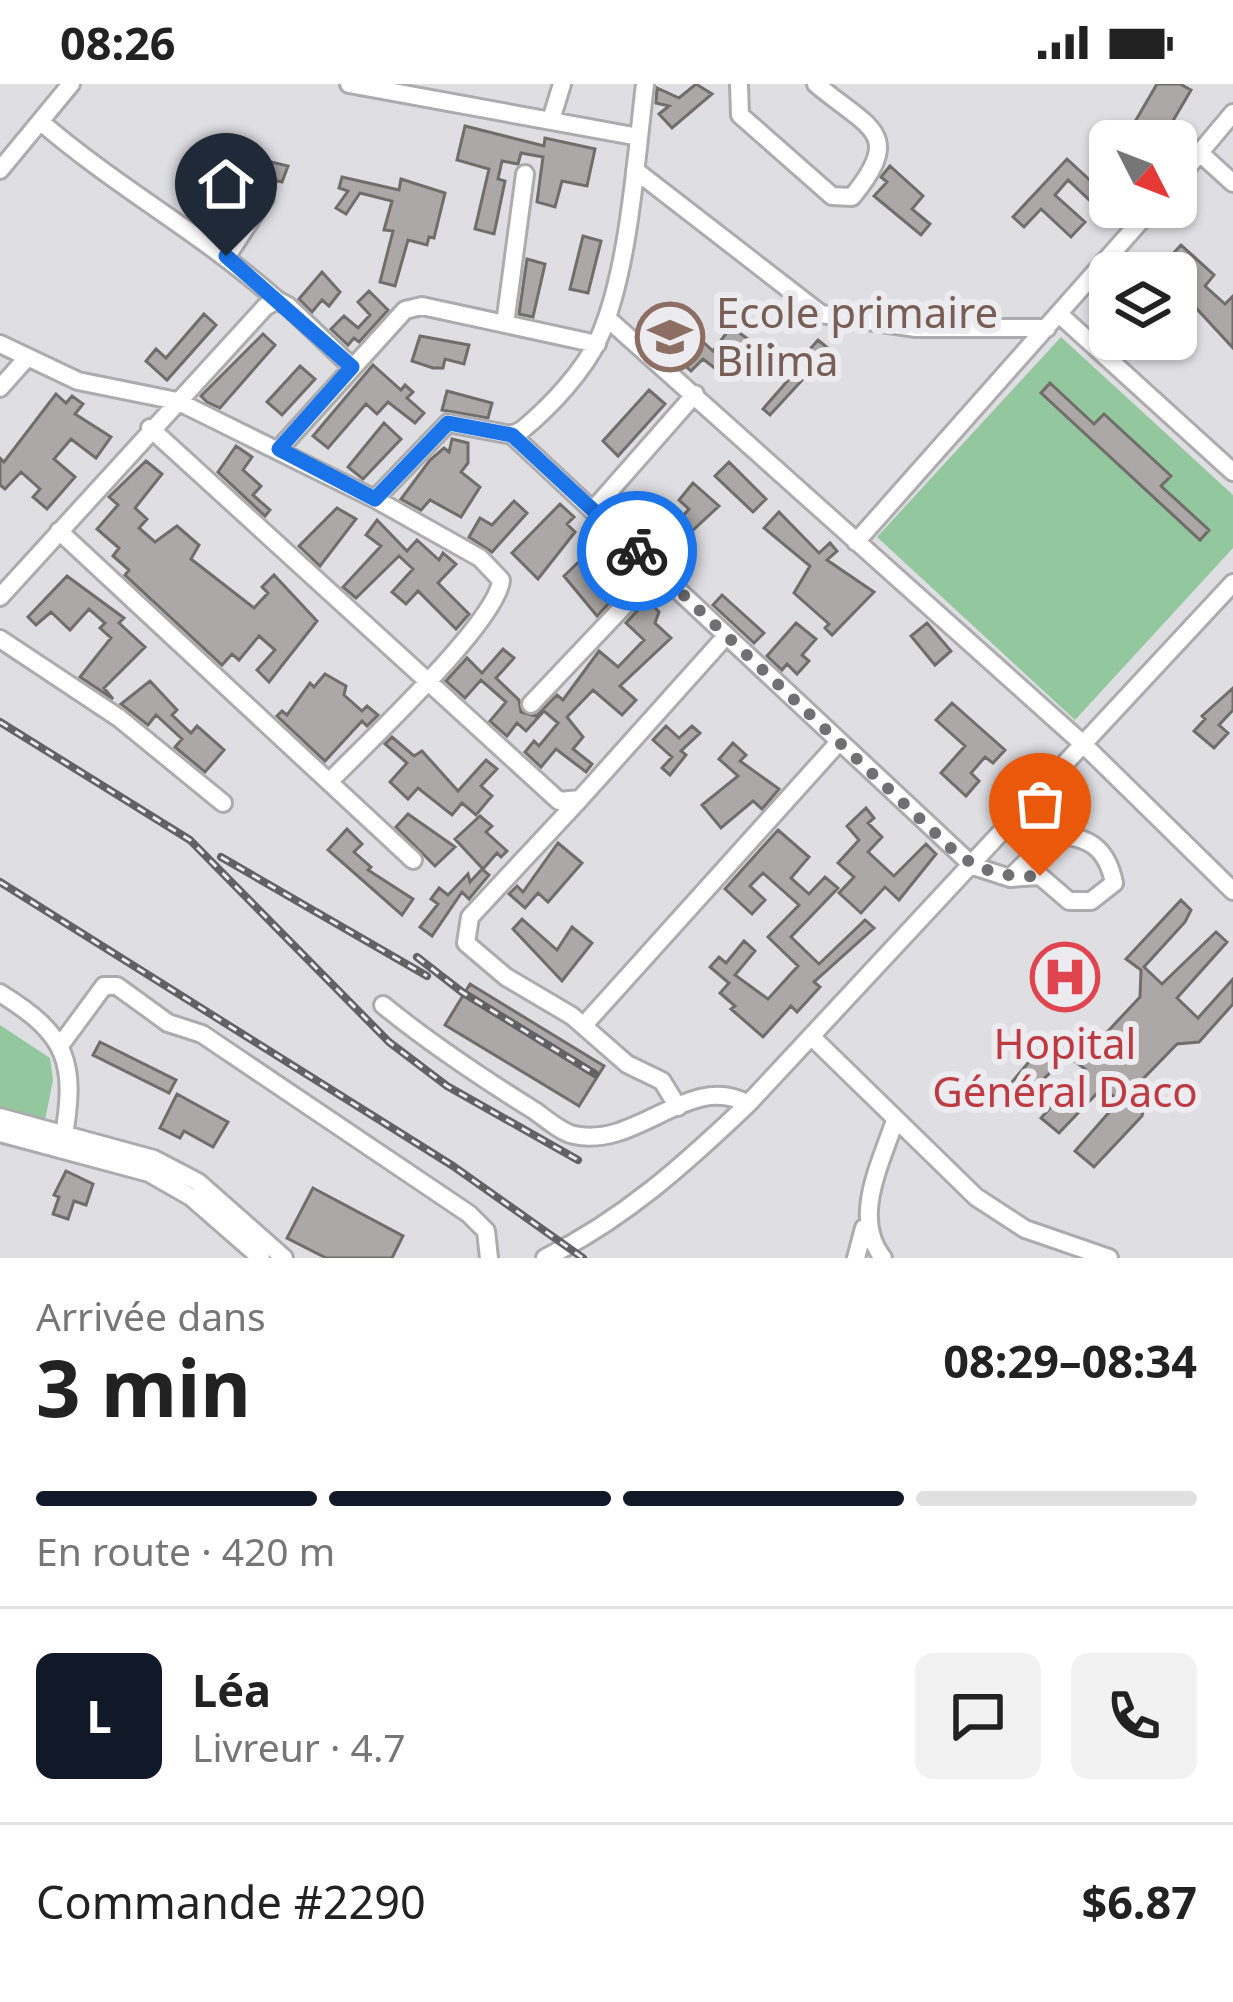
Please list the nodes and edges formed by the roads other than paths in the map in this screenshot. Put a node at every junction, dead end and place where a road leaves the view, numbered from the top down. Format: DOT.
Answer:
graph roads {
  1 [pos="71,84"];
  2 [pos="349,84"];
  3 [pos="562,84"];
  4 [pos="645,84"];
  5 [pos="739,84"];
  6 [pos="816,84"];
  7 [pos="1233,113"];
  8 [pos="551,120"];
  9 [pos="41,122"];
  10 [pos="639,137"];
  11 [pos="1200,153"];
  12 [pos="1197,156"];
  13 [pos="0,170"];
  14 [pos="635,170"];
  15 [pos="525,174"];
  16 [pos="1233,183"];
  17 [pos="266,199"];
  18 [pos="1135,228"];
  19 [pos="226,256"];
  20 [pos="277,300"];
  21 [pos="607,318"];
  22 [pos="1053,321"];
  23 [pos="506,324"];
  24 [pos="0,344"];
  25 [pos="597,344"];
  26 [pos="26,359"];
  27 [pos="352,367"];
  28 [pos="0,388"];
  29 [pos="695,394"];
  30 [pos="177,401"];
  31 [pos="150,428"];
  32 [pos="512,435"];
  33 [pos="279,449"];
  34 [pos="1233,472"];
  35 [pos="375,499"];
  36 [pos="593,510"];
  37 [pos="59,531"];
  38 [pos="856,542"];
  39 [pos="658,570"];
  40 [pos="1233,583"];
  41 [pos="0,596"];
  42 [pos="726,636"];
  43 [pos="0,639"];
  44 [pos="426,679"];
  45 [pos="531,704"];
  46 [pos="839,742"];
  47 [pos="1084,744"];
  48 [pos="329,782"];
  49 [pos="580,799"];
  50 [pos="223,802"];
  51 [pos="413,860"];
  52 [pos="973,866"];
  53 [pos="1010,878"];
  54 [pos="1233,891"];
  55 [pos="0,993"];
  56 [pos="383,1005"];
  57 [pos="584,1025"];
  58 [pos="814,1039"];
  59 [pos="62,1043"];
  60 [pos="748,1105"];
  61 [pos="678,1107"];
  62 [pos="0,1117"];
  63 [pos="895,1120"];
  64 [pos="0,1133"];
  65 [pos="64,1141"];
  66 [pos="867,1216"];
  67 [pos="261,1258"];
  68 [pos="284,1258"];
  69 [pos="489,1258"];
  70 [pos="544,1258"];
  71 [pos="856,1258"];
  72 [pos="883,1258"];
  73 [pos="1108,1258"];
  1 -- 9 [label="street"];
  2 -- 8 [label="street"];
  3 -- 8 [label="street"];
  4 -- 10 [label="street"];
  5 -- 6 [label="street"];
  7 -- 11 [label="street"];
  8 -- 10 [label="street"];
  9 -- 13 [label="street"];
  9 -- 19 [label="street"];
  10 -- 14 [label="street"];
  11 -- 12 [label="street"];
  11 -- 16 [label="street"];
  14 -- 21 [label="street"];
  14 -- 22 [label="street"];
  15 -- 23 [label="street"];
  17 -- 19 [label="street"];
  18 -- 22 [label="street"];
  19 -- 20 [label="street"];
  20 -- 27 [label="street"];
  20 -- 30 [label="street"];
  21 -- 25 [label="street"];
  21 -- 29 [label="street"];
  22 -- 34 [label="street"];
  22 -- 38 [label="street"];
  23 -- 25 [label="street"];
  23 -- 27 [label="street"];
  24 -- 26 [label="street"];
  25 -- 32 [label="street"];
  26 -- 28 [label="street"];
  26 -- 30 [label="street"];
  27 -- 33 [label="street"];
  29 -- 36 [label="street"];
  29 -- 38 [label="street"];
  30 -- 31 [label="street"];
  30 -- 33 [label="street"];
  31 -- 37 [label="street"];
  31 -- 44 [label="street"];
  32 -- 35 [label="street"];
  32 -- 36 [label="street"];
  33 -- 35 [label="street"];
  35 -- 44 [label="street"];
  36 -- 39 [label="street"];
  37 -- 41 [label="street"];
  37 -- 48 [label="street"];
  38 -- 47 [label="street"];
  39 -- 42 [label="street"];
  39 -- 45 [label="street"];
  40 -- 47 [label="street"];
  42 -- 46 [label="street"];
  42 -- 49 [label="street"];
  43 -- 50 [label="street"];
  44 -- 48 [label="street"];
  44 -- 49 [label="street"];
  46 -- 52 [label="street"];
  46 -- 57 [label="street"];
  47 -- 52 [label="street"];
  47 -- 54 [label="street"];
  48 -- 51 [label="street"];
  49 -- 57 [label="street"];
  52 -- 53 [label="street"];
  52 -- 58 [label="street"];
  53 -- 53 [label="street"];
  55 -- 59 [label="street"];
  56 -- 61 [label="street"];
  57 -- 61 [label="street"];
  58 -- 60 [label="street"];
  58 -- 63 [label="street"];
  59 -- 65 [label="street"];
  59 -- 69 [label="street"];
  60 -- 61 [label="street"];
  60 -- 70 [label="street"];
  62 -- 65 [label="street"];
  63 -- 66 [label="street"];
  63 -- 73 [label="street"];
  64 -- 65 [label="street"];
  65 -- 67 [label="street"];
  65 -- 68 [label="street"];
  66 -- 71 [label="street"];
  66 -- 72 [label="street"];
}
